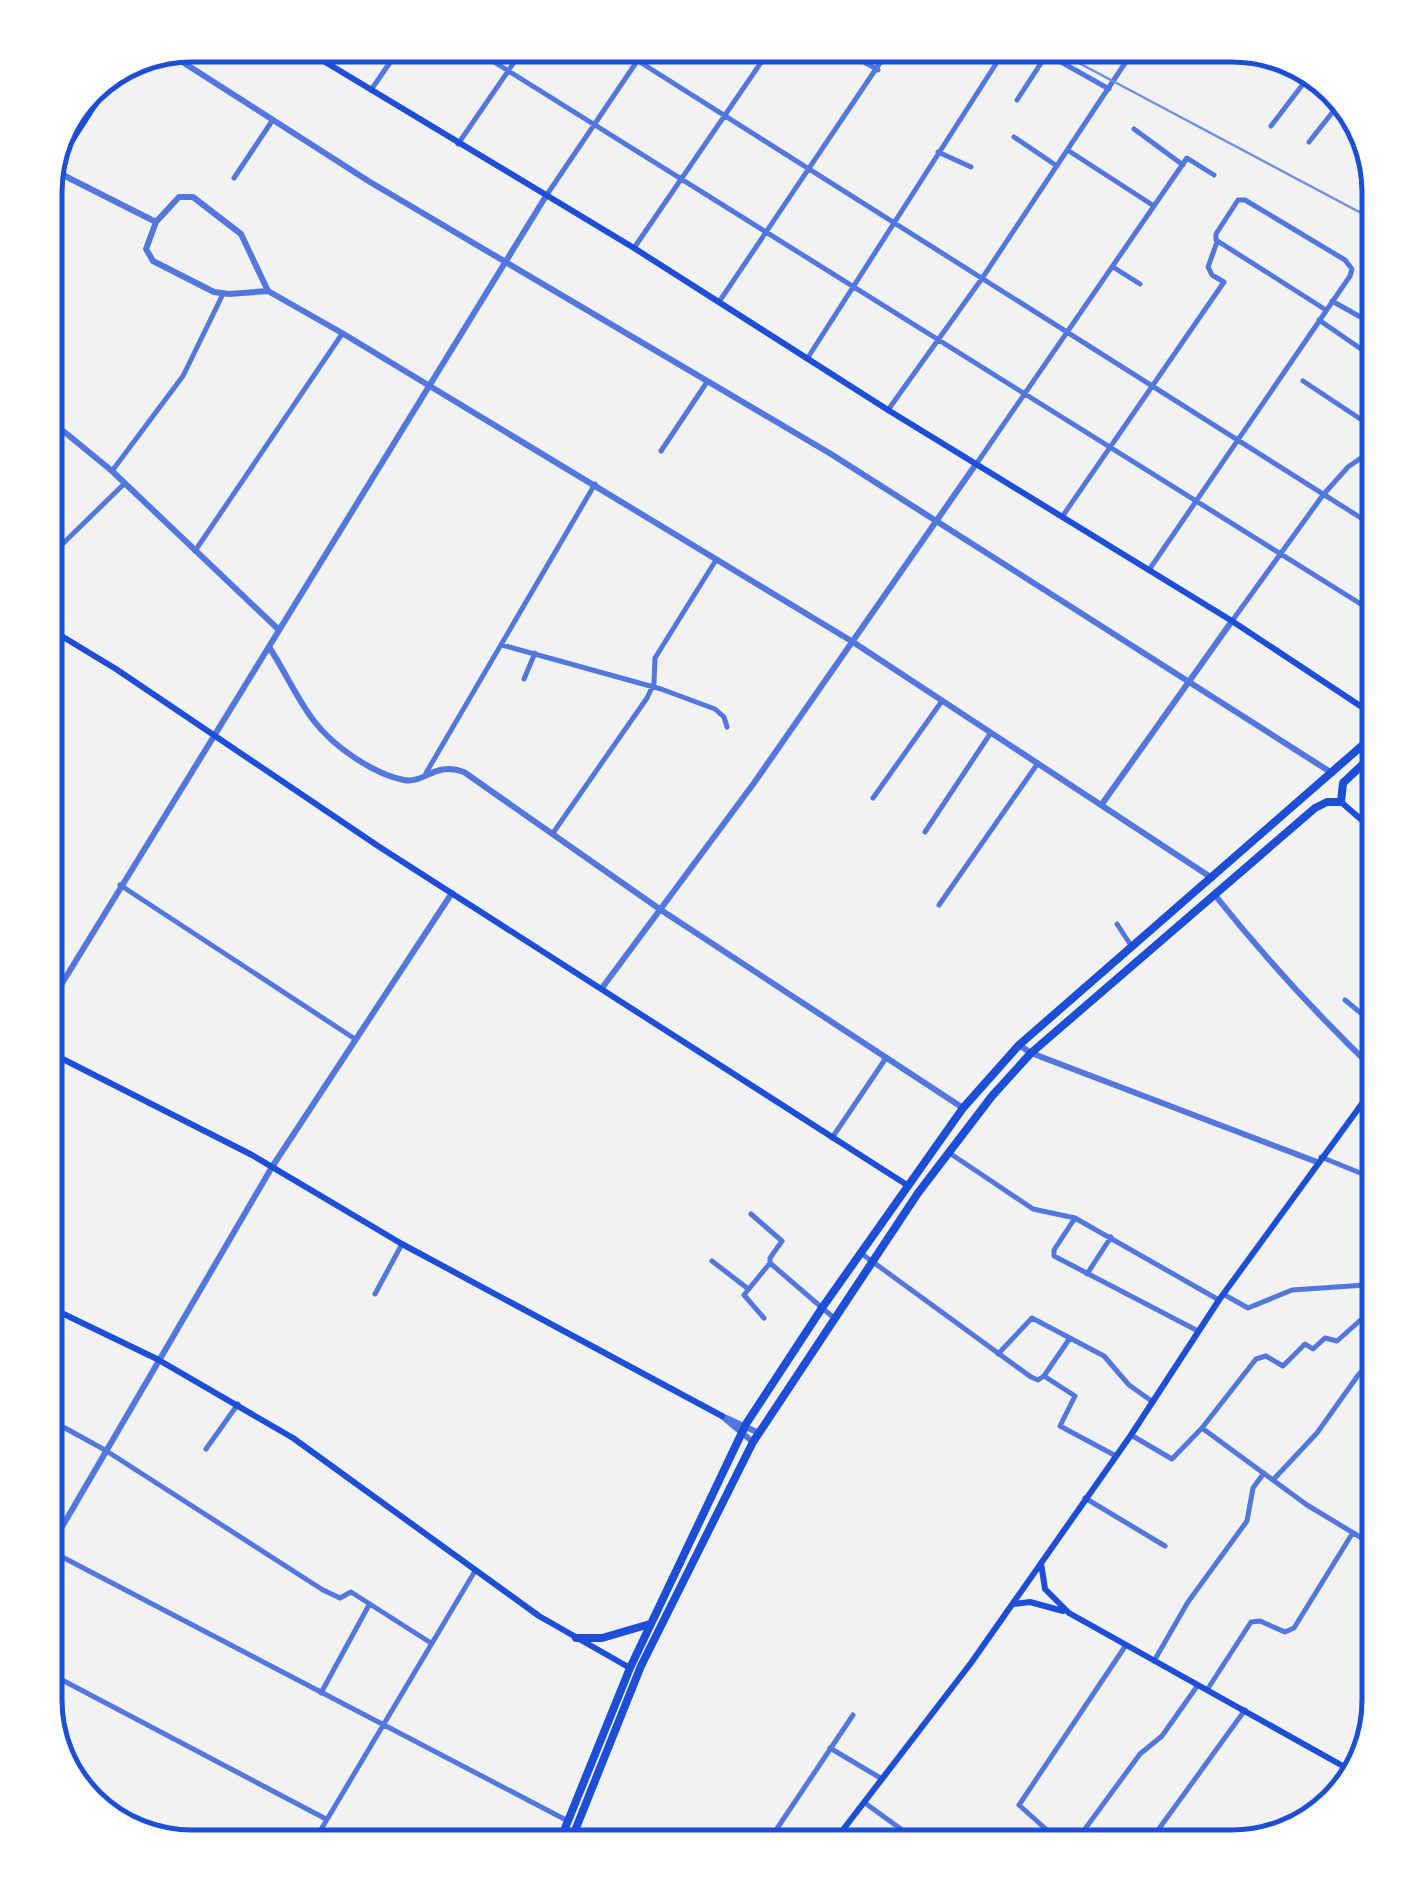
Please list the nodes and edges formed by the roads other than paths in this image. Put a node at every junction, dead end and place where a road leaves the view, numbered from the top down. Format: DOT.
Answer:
graph roads {
  1 [pos="325,62"];
  2 [pos="390,62"];
  3 [pos="495,62"];
  4 [pos="514,62"];
  5 [pos="637,62"];
  6 [pos="640,62"];
  7 [pos="184,63"];
  8 [pos="761,63"];
  9 [pos="866,63"];
  10 [pos="882,63"];
  11 [pos="996,63"];
  12 [pos="1040,63"];
  13 [pos="1061,63"];
  14 [pos="1126,63"];
  15 [pos="508,70"];
  16 [pos="878,70"];
  17 [pos="1303,84"];
  18 [pos="371,90"];
  19 [pos="1108,91"];
  20 [pos="1017,100"];
  21 [pos="1333,111"];
  22 [pos="724,117"];
  23 [pos="272,121"];
  24 [pos="595,124"];
  25 [pos="1270,126"];
  26 [pos="1134,129"];
  27 [pos="1014,137"];
  28 [pos="1309,142"];
  29 [pos="458,144"];
  30 [pos="1068,150"];
  31 [pos="938,152"];
  32 [pos="1183,165"];
  33 [pos="1058,166"];
  34 [pos="970,167"];
  35 [pos="810,170"];
  36 [pos="1214,175"];
  37 [pos="64,176"];
  38 [pos="234,178"];
  39 [pos="682,178"];
  40 [pos="546,196"];
  41 [pos="1154,206"];
  42 [pos="156,222"];
  43 [pos="892,224"];
  44 [pos="768,233"];
  45 [pos="1218,242"];
  46 [pos="634,248"];
  47 [pos="508,261"];
  48 [pos="1112,266"];
  49 [pos="983,277"];
  50 [pos="1140,284"];
  51 [pos="853,286"];
  52 [pos="268,291"];
  53 [pos="224,294"];
  54 [pos="1332,301"];
  55 [pos="719,302"];
  56 [pos="1326,310"];
  57 [pos="1362,318"];
  58 [pos="1319,320"];
  59 [pos="1068,331"];
  60 [pos="342,333"];
  61 [pos="940,340"];
  62 [pos="1362,350"];
  63 [pos="807,359"];
  64 [pos="1303,381"];
  65 [pos="707,382"];
  66 [pos="1154,384"];
  67 [pos="430,386"];
  68 [pos="1025,396"];
  69 [pos="888,410"];
  70 [pos="1362,420"];
  71 [pos="63,431"];
  72 [pos="1239,438"];
  73 [pos="1111,446"];
  74 [pos="661,451"];
  75 [pos="1362,457"];
  76 [pos="976,464"];
  77 [pos="112,471"];
  78 [pos="124,483"];
  79 [pos="595,484"];
  80 [pos="1323,495"];
  81 [pos="1197,500"];
  82 [pos="1062,517"];
  83 [pos="1362,519"];
  84 [pos="938,520"];
  85 [pos="63,544"];
  86 [pos="196,551"];
  87 [pos="1281,553"];
  88 [pos="716,559"];
  89 [pos="1149,570"];
  90 [pos="1362,605"];
  91 [pos="1232,622"];
  92 [pos="280,630"];
  93 [pos="63,637"];
  94 [pos="504,641"];
  95 [pos="853,642"];
  96 [pos="270,647"];
  97 [pos="535,653"];
  98 [pos="524,679"];
  99 [pos="654,682"];
  100 [pos="1190,682"];
  101 [pos="942,701"];
  102 [pos="1362,707"];
  103 [pos="726,727"];
  104 [pos="990,734"];
  105 [pos="214,737"];
  106 [pos="1362,747"];
  107 [pos="1038,763"];
  108 [pos="1362,765"];
  109 [pos="431,769"];
  110 [pos="1334,774"];
  111 [pos="873,798"];
  112 [pos="1341,802"];
  113 [pos="1102,804"];
  114 [pos="1362,820"];
  115 [pos="925,832"];
  116 [pos="552,833"];
  117 [pos="1212,878"];
  118 [pos="120,886"];
  119 [pos="452,893"];
  120 [pos="1214,894"];
  121 [pos="939,905"];
  122 [pos="661,910"];
  123 [pos="1118,924"];
  124 [pos="1132,947"];
  125 [pos="62,982"];
  126 [pos="602,988"];
  127 [pos="1345,1000"];
  128 [pos="1362,1014"];
  129 [pos="355,1039"];
  130 [pos="1019,1045"];
  131 [pos="1031,1053"];
  132 [pos="886,1058"];
  133 [pos="62,1059"];
  134 [pos="1362,1060"];
  135 [pos="1362,1101"];
  136 [pos="963,1108"];
  137 [pos="832,1138"];
  138 [pos="948,1152"];
  139 [pos="1319,1160"];
  140 [pos="272,1167"];
  141 [pos="1362,1175"];
  142 [pos="907,1185"];
  143 [pos="751,1214"];
  144 [pos="1075,1218"];
  145 [pos="1110,1237"];
  146 [pos="402,1244"];
  147 [pos="862,1254"];
  148 [pos="712,1260"];
  149 [pos="872,1261"];
  150 [pos="770,1263"];
  151 [pos="1087,1274"];
  152 [pos="1362,1285"];
  153 [pos="746,1288"];
  154 [pos="374,1294"];
  155 [pos="1221,1297"];
  156 [pos="822,1308"];
  157 [pos="62,1312"];
  158 [pos="764,1318"];
  159 [pos="834,1318"];
  160 [pos="1362,1319"];
  161 [pos="1198,1332"];
  162 [pos="1071,1336"];
  163 [pos="998,1354"];
  164 [pos="157,1359"];
  165 [pos="1362,1373"];
  166 [pos="1044,1376"];
  167 [pos="1153,1402"];
  168 [pos="238,1404"];
  169 [pos="722,1416"];
  170 [pos="746,1424"];
  171 [pos="62,1426"];
  172 [pos="1202,1428"];
  173 [pos="759,1432"];
  174 [pos="740,1433"];
  175 [pos="1132,1435"];
  176 [pos="753,1442"];
  177 [pos="206,1449"];
  178 [pos="106,1450"];
  179 [pos="1116,1456"];
  180 [pos="1264,1473"];
  181 [pos="1272,1480"];
  182 [pos="1085,1498"];
  183 [pos="704,1514"];
  184 [pos="714,1518"];
  185 [pos="62,1524"];
  186 [pos="1352,1534"];
  187 [pos="1362,1540"];
  188 [pos="1164,1546"];
  189 [pos="62,1559"];
  190 [pos="1041,1562"];
  191 [pos="475,1571"];
  192 [pos="1013,1604"];
  193 [pos="369,1606"];
  194 [pos="1068,1612"];
  195 [pos="650,1624"];
  196 [pos="576,1638"];
  197 [pos="431,1643"];
  198 [pos="1126,1646"];
  199 [pos="1154,1661"];
  200 [pos="635,1670"];
  201 [pos="62,1680"];
  202 [pos="1198,1685"];
  203 [pos="1207,1690"];
  204 [pos="322,1693"];
  205 [pos="1244,1710"];
  206 [pos="853,1716"];
  207 [pos="382,1724"];
  208 [pos="830,1748"];
  209 [pos="1344,1767"];
  210 [pos="882,1780"];
  211 [pos="864,1802"];
  212 [pos="326,1819"];
  213 [pos="568,1822"];
  214 [pos="320,1830"];
  215 [pos="565,1830"];
  216 [pos="575,1830"];
  217 [pos="778,1830"];
  218 [pos="843,1830"];
  219 [pos="902,1830"];
  220 [pos="1045,1830"];
  221 [pos="1083,1830"];
  222 [pos="1158,1830"];
  1 -- 18 [label="main road"];
  2 -- 18 [label="street"];
  3 -- 15 [label="street"];
  4 -- 15 [label="street"];
  5 -- 24 [label="street"];
  6 -- 22 [label="street"];
  7 -- 23 [label="street"];
  8 -- 22 [label="street"];
  9 -- 16 [label="street"];
  10 -- 16 [label="street"];
  11 -- 31 [label="street"];
  12 -- 20 [label="street"];
  13 -- 19 [label="street"];
  14 -- 19 [label="street"];
  15 -- 24 [label="street"];
  15 -- 29 [label="street"];
  16 -- 35 [label="street"];
  17 -- 25 [label="street"];
  18 -- 29 [label="main road"];
  19 -- 30 [label="street"];
  21 -- 28 [label="street"];
  22 -- 35 [label="street"];
  22 -- 39 [label="street"];
  23 -- 38 [label="street"];
  23 -- 47 [label="street"];
  24 -- 39 [label="street"];
  24 -- 40 [label="street"];
  26 -- 32 [label="street"];
  27 -- 33 [label="street"];
  29 -- 40 [label="main road"];
  30 -- 33 [label="street"];
  30 -- 41 [label="street"];
  31 -- 34 [label="street"];
  31 -- 43 [label="street"];
  32 -- 36 [label="street"];
  32 -- 41 [label="street"];
  33 -- 49 [label="street"];
  35 -- 43 [label="street"];
  35 -- 44 [label="street"];
  37 -- 42 [label="street"];
  39 -- 44 [label="street"];
  39 -- 46 [label="street"];
  40 -- 46 [label="main road"];
  40 -- 47 [label="street"];
  41 -- 48 [label="street"];
  42 -- 52 [label="street"];
  42 -- 53 [label="street"];
  43 -- 49 [label="street"];
  43 -- 51 [label="street"];
  44 -- 51 [label="street"];
  44 -- 55 [label="street"];
  45 -- 54 [label="street"];
  45 -- 56 [label="street"];
  45 -- 66 [label="street"];
  46 -- 55 [label="main road"];
  47 -- 65 [label="street"];
  47 -- 67 [label="street"];
  48 -- 50 [label="street"];
  48 -- 59 [label="street"];
  49 -- 59 [label="street"];
  49 -- 61 [label="street"];
  51 -- 61 [label="street"];
  51 -- 63 [label="street"];
  52 -- 53 [label="street"];
  52 -- 60 [label="street"];
  53 -- 77 [label="street"];
  54 -- 56 [label="street"];
  54 -- 57 [label="street"];
  55 -- 63 [label="main road"];
  56 -- 58 [label="street"];
  58 -- 62 [label="street"];
  58 -- 72 [label="street"];
  59 -- 66 [label="street"];
  59 -- 68 [label="street"];
  60 -- 67 [label="street"];
  60 -- 86 [label="street"];
  61 -- 68 [label="street"];
  61 -- 69 [label="street"];
  63 -- 69 [label="main road"];
  64 -- 70 [label="street"];
  65 -- 74 [label="street"];
  65 -- 84 [label="street"];
  66 -- 72 [label="street"];
  66 -- 73 [label="street"];
  67 -- 79 [label="street"];
  67 -- 92 [label="street"];
  68 -- 73 [label="street"];
  68 -- 76 [label="street"];
  69 -- 76 [label="main road"];
  71 -- 77 [label="street"];
  72 -- 80 [label="street"];
  72 -- 81 [label="street"];
  73 -- 81 [label="street"];
  73 -- 82 [label="street"];
  75 -- 80 [label="street"];
  76 -- 82 [label="main road"];
  76 -- 84 [label="street"];
  77 -- 78 [label="street"];
  78 -- 85 [label="street"];
  78 -- 86 [label="street"];
  79 -- 88 [label="street"];
  79 -- 94 [label="street"];
  80 -- 83 [label="street"];
  80 -- 87 [label="street"];
  81 -- 87 [label="street"];
  81 -- 89 [label="street"];
  82 -- 89 [label="main road"];
  84 -- 95 [label="street"];
  84 -- 100 [label="street"];
  86 -- 92 [label="street"];
  87 -- 90 [label="street"];
  87 -- 91 [label="street"];
  88 -- 95 [label="street"];
  88 -- 99 [label="street"];
  89 -- 91 [label="main road"];
  91 -- 100 [label="street"];
  91 -- 102 [label="main road"];
  92 -- 96 [label="street"];
  93 -- 105 [label="main road"];
  94 -- 97 [label="street"];
  94 -- 109 [label="street"];
  95 -- 101 [label="street"];
  95 -- 122 [label="street"];
  96 -- 105 [label="street"];
  96 -- 109 [label="street"];
  97 -- 98 [label="street"];
  97 -- 99 [label="street"];
  99 -- 103 [label="street"];
  99 -- 116 [label="street"];
  100 -- 110 [label="street"];
  100 -- 113 [label="street"];
  101 -- 104 [label="street"];
  101 -- 111 [label="street"];
  104 -- 107 [label="street"];
  104 -- 115 [label="street"];
  105 -- 118 [label="street"];
  105 -- 119 [label="main road"];
  106 -- 110 [label="main road"];
  107 -- 113 [label="street"];
  107 -- 121 [label="street"];
  108 -- 112 [label="main road"];
  109 -- 116 [label="street"];
  110 -- 117 [label="main road"];
  112 -- 114 [label="main road"];
  112 -- 120 [label="main road"];
  113 -- 117 [label="street"];
  116 -- 122 [label="street"];
  117 -- 124 [label="main road"];
  118 -- 125 [label="street"];
  118 -- 129 [label="street"];
  119 -- 126 [label="main road"];
  119 -- 129 [label="street"];
  120 -- 131 [label="main road"];
  120 -- 134 [label="street"];
  122 -- 126 [label="street"];
  122 -- 132 [label="street"];
  123 -- 124 [label="street"];
  124 -- 130 [label="main road"];
  126 -- 137 [label="main road"];
  127 -- 128 [label="street"];
  129 -- 140 [label="street"];
  130 -- 131 [label="street"];
  130 -- 136 [label="main road"];
  131 -- 138 [label="main road"];
  131 -- 139 [label="street"];
  132 -- 136 [label="street"];
  132 -- 137 [label="street"];
  133 -- 140 [label="main road"];
  135 -- 139 [label="main road"];
  136 -- 142 [label="main road"];
  137 -- 142 [label="main road"];
  138 -- 144 [label="street"];
  138 -- 149 [label="main road"];
  139 -- 141 [label="street"];
  139 -- 155 [label="main road"];
  140 -- 146 [label="main road"];
  140 -- 164 [label="street"];
  142 -- 147 [label="main road"];
  143 -- 150 [label="street"];
  144 -- 145 [label="street"];
  144 -- 151 [label="street"];
  145 -- 151 [label="street"];
  145 -- 155 [label="street"];
  146 -- 154 [label="street"];
  146 -- 169 [label="main road"];
  147 -- 149 [label="street"];
  147 -- 156 [label="main road"];
  148 -- 153 [label="street"];
  149 -- 159 [label="main road"];
  149 -- 163 [label="street"];
  150 -- 153 [label="street"];
  150 -- 156 [label="street"];
  151 -- 161 [label="street"];
  152 -- 155 [label="street"];
  153 -- 158 [label="street"];
  155 -- 161 [label="main road"];
  156 -- 159 [label="street"];
  156 -- 170 [label="main road"];
  157 -- 164 [label="main road"];
  159 -- 173 [label="main road"];
  160 -- 172 [label="street"];
  161 -- 167 [label="main road"];
  162 -- 163 [label="street"];
  162 -- 166 [label="street"];
  162 -- 167 [label="street"];
  163 -- 166 [label="street"];
  164 -- 168 [label="main road"];
  164 -- 178 [label="street"];
  165 -- 181 [label="street"];
  166 -- 179 [label="street"];
  167 -- 175 [label="main road"];
  168 -- 177 [label="street"];
  168 -- 191 [label="main road"];
  169 -- 170 [label="street"];
  169 -- 174 [label="street"];
  170 -- 173 [label="street"];
  170 -- 174 [label="main road"];
  171 -- 178 [label="street"];
  172 -- 175 [label="street"];
  172 -- 180 [label="street"];
  173 -- 176 [label="main road"];
  174 -- 176 [label="street"];
  174 -- 183 [label="main road"];
  175 -- 179 [label="main road"];
  176 -- 184 [label="main road"];
  178 -- 185 [label="street"];
  178 -- 193 [label="street"];
  179 -- 182 [label="main road"];
  180 -- 181 [label="street"];
  180 -- 199 [label="street"];
  181 -- 186 [label="street"];
  182 -- 188 [label="street"];
  182 -- 190 [label="main road"];
  183 -- 184 [label="main road"];
  183 -- 195 [label="main road"];
  184 -- 200 [label="main road"];
  186 -- 187 [label="street"];
  186 -- 203 [label="street"];
  189 -- 204 [label="street"];
  190 -- 192 [label="main road"];
  190 -- 194 [label="main road"];
  191 -- 196 [label="main road"];
  191 -- 197 [label="street"];
  192 -- 194 [label="main road"];
  192 -- 210 [label="main road"];
  193 -- 197 [label="street"];
  193 -- 204 [label="street"];
  194 -- 198 [label="main road"];
  195 -- 196 [label="main road"];
  195 -- 200 [label="main road"];
  196 -- 200 [label="main road"];
  197 -- 207 [label="street"];
  198 -- 199 [label="main road"];
  198 -- 220 [label="street"];
  199 -- 202 [label="main road"];
  200 -- 213 [label="main road"];
  200 -- 216 [label="main road"];
  201 -- 212 [label="street"];
  202 -- 203 [label="main road"];
  202 -- 221 [label="street"];
  203 -- 205 [label="main road"];
  204 -- 207 [label="street"];
  205 -- 209 [label="main road"];
  205 -- 222 [label="street"];
  206 -- 208 [label="street"];
  207 -- 212 [label="street"];
  207 -- 213 [label="street"];
  208 -- 210 [label="street"];
  208 -- 217 [label="street"];
  210 -- 211 [label="main road"];
  211 -- 218 [label="main road"];
  211 -- 219 [label="street"];
  212 -- 214 [label="street"];
  213 -- 215 [label="main road"];
}
